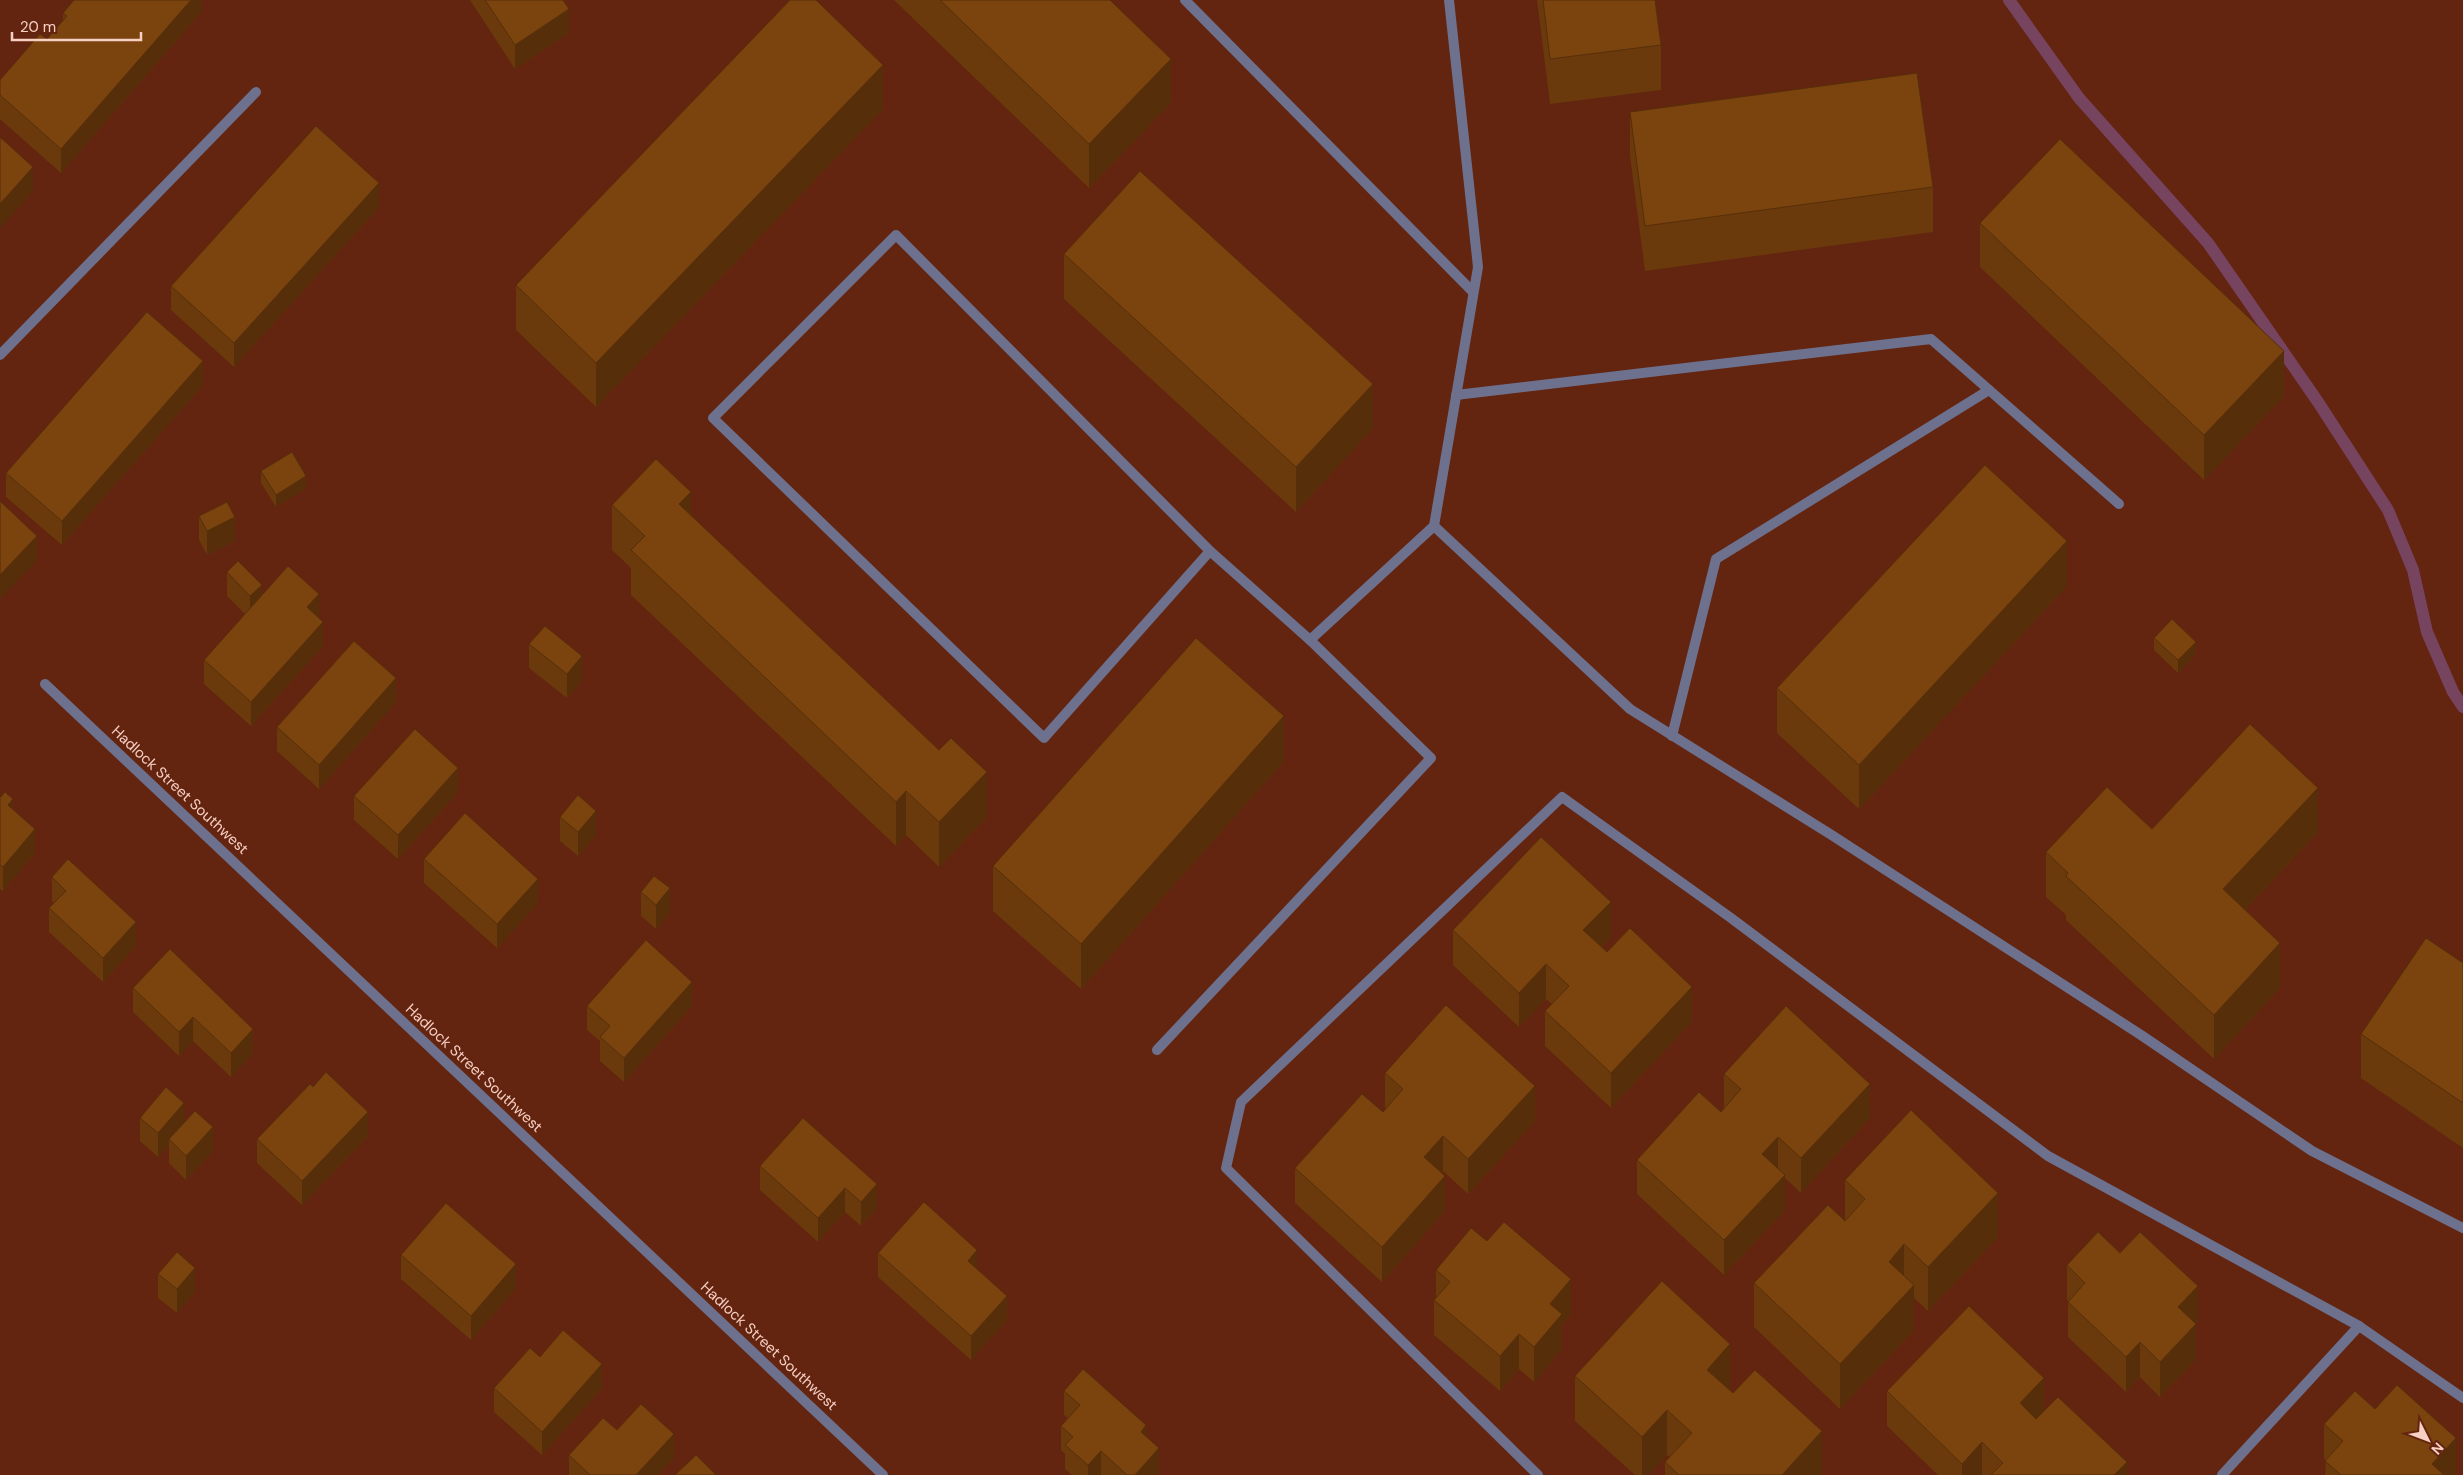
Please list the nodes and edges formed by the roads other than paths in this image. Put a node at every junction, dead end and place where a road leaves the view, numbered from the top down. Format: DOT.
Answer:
graph roads {
  1 [pos="1185,0"];
  2 [pos="1449,0"];
  3 [pos="256,92"];
  4 [pos="1473,292"];
  5 [pos="0,355"];
  6 [pos="1989,390"];
  7 [pos="1456,396"];
  8 [pos="2119,504"];
  9 [pos="1434,526"];
  10 [pos="1210,551"];
  11 [pos="1310,640"];
  12 [pos="45,684"];
  13 [pos="1672,736"];
  14 [pos="1156,1050"];
  15 [pos="2463,1228"];
  16 [pos="2359,1326"];
  17 [pos="2463,1398"];
  18 [pos="883,1475"];
  19 [pos="1538,1475"];
  20 [pos="2222,1475"];
  1 -- 4 [label="street"];
  2 -- 4 [label="street"];
  3 -- 5 [label="street"];
  4 -- 7 [label="street"];
  6 -- 7 [label="street"];
  6 -- 8 [label="street"];
  6 -- 13 [label="street"];
  7 -- 9 [label="street"];
  9 -- 11 [label="street"];
  9 -- 13 [label="street"];
  10 -- 10 [label="street"];
  10 -- 11 [label="street"];
  11 -- 14 [label="street"];
  12 -- 18 [label="street, Hadlock Street Southwest"];
  13 -- 15 [label="street"];
  16 -- 17 [label="street"];
  16 -- 19 [label="street"];
  16 -- 20 [label="street"];
}
